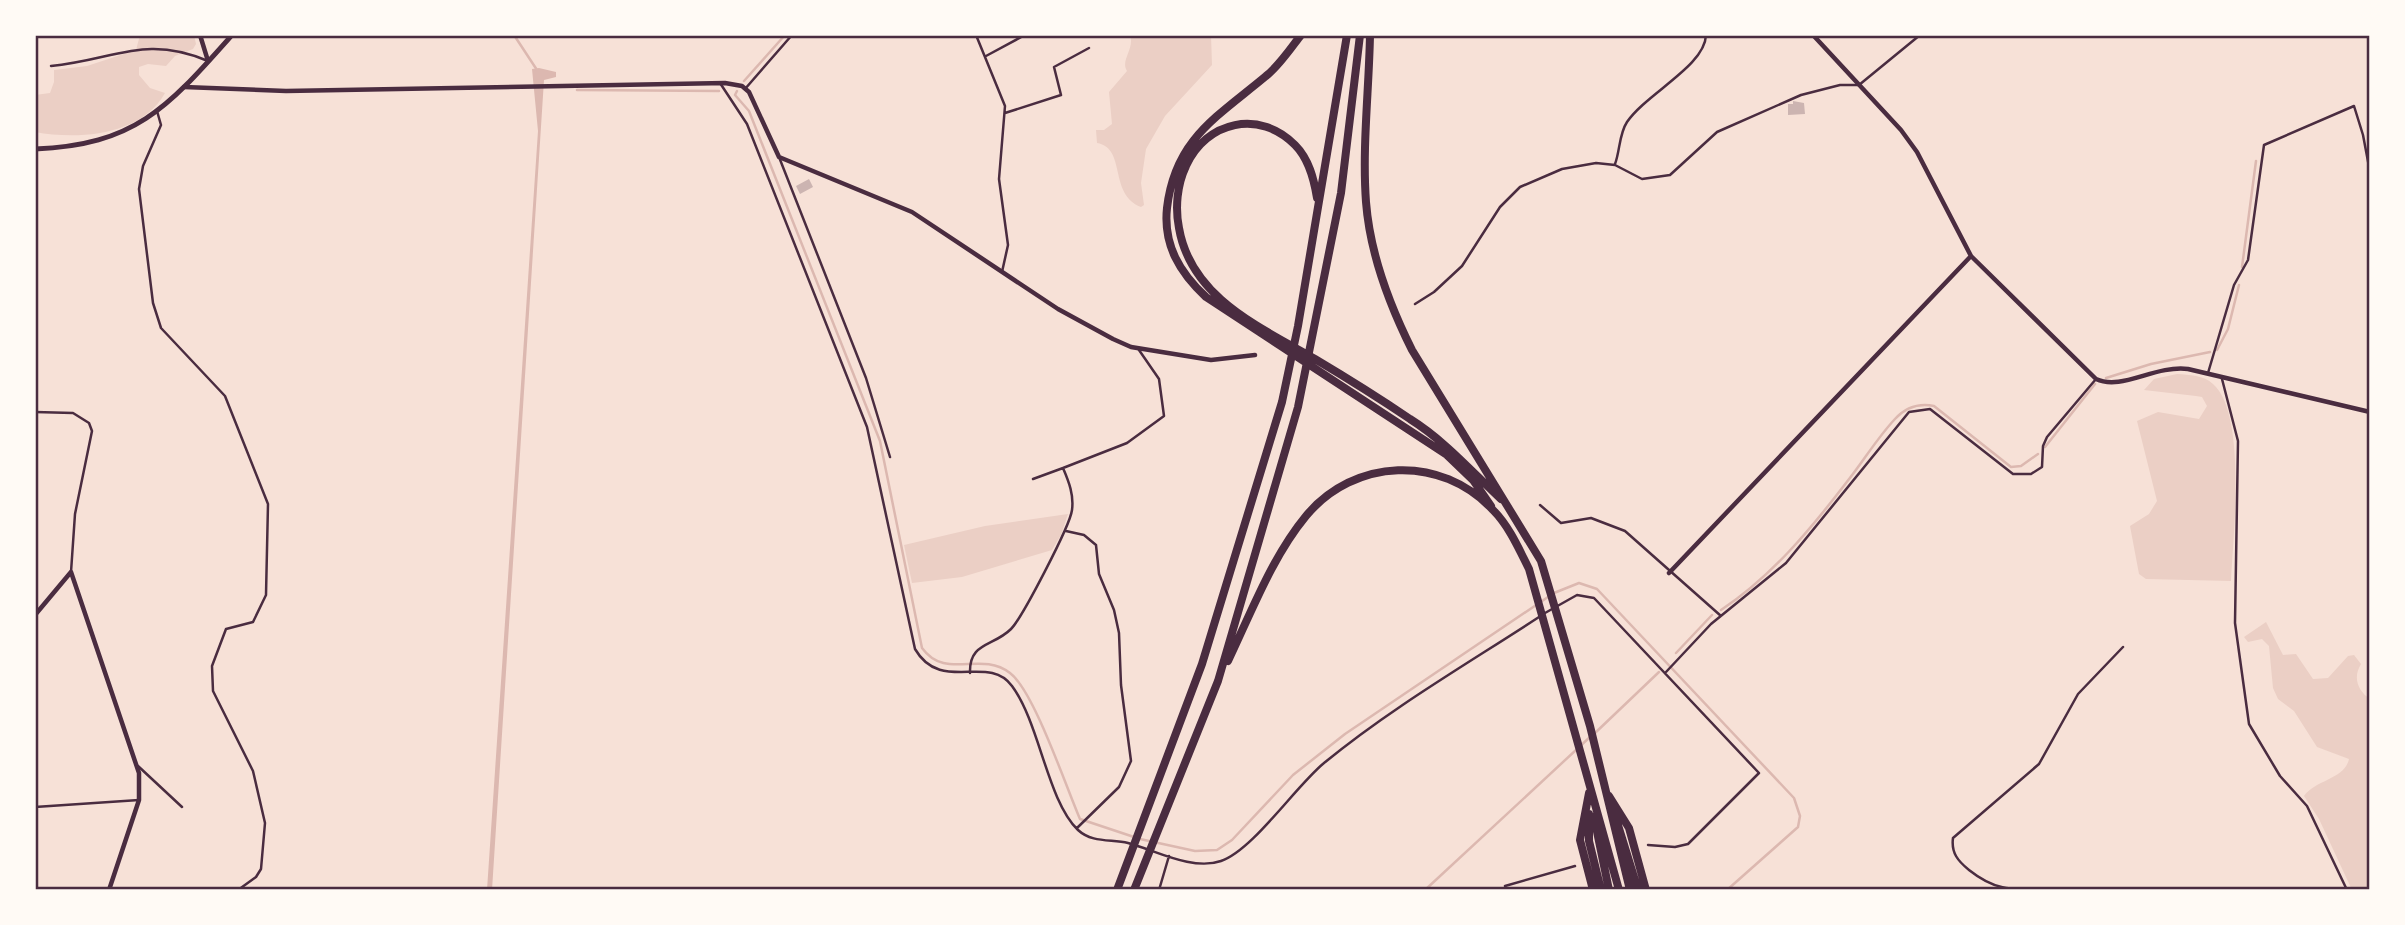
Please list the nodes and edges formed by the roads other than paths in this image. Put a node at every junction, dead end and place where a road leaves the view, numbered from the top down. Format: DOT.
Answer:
graph roads {
  1 [pos="200,35"];
  2 [pos="225,35"];
  3 [pos="232,35"];
  4 [pos="792,35"];
  5 [pos="976,35"];
  6 [pos="1025,35"];
  7 [pos="1301,35"];
  8 [pos="1347,35"];
  9 [pos="1360,35"];
  10 [pos="1370,35"];
  11 [pos="1706,35"];
  12 [pos="1813,35"];
  13 [pos="1920,35"];
  14 [pos="221,47"];
  15 [pos="1089,48"];
  16 [pos="986,56"];
  17 [pos="208,61"];
  18 [pos="51,66"];
  19 [pos="720,83"];
  20 [pos="1859,85"];
  21 [pos="184,88"];
  22 [pos="745,89"];
  23 [pos="157,111"];
  24 [pos="1004,113"];
  25 [pos="35,149"];
  26 [pos="779,158"];
  27 [pos="1615,166"];
  28 [pos="2370,172"];
  29 [pos="1311,251"];
  30 [pos="1971,256"];
  31 [pos="1002,272"];
  32 [pos="1415,304"];
  33 [pos="1138,348"];
  34 [pos="1255,355"];
  35 [pos="2208,373"];
  36 [pos="2221,376"];
  37 [pos="2096,379"];
  38 [pos="35,412"];
  39 [pos="2370,412"];
  40 [pos="890,457"];
  41 [pos="1063,468"];
  42 [pos="1033,479"];
  43 [pos="1540,505"];
  44 [pos="1493,509"];
  45 [pos="1511,509"];
  46 [pos="1066,531"];
  47 [pos="71,572"];
  48 [pos="1669,573"];
  49 [pos="35,615"];
  50 [pos="1721,616"];
  51 [pos="2123,647"];
  52 [pos="970,671"];
  53 [pos="1666,672"];
  54 [pos="1218,681"];
  55 [pos="136,764"];
  56 [pos="1590,790"];
  57 [pos="1605,790"];
  58 [pos="139,800"];
  59 [pos="35,807"];
  60 [pos="182,807"];
  61 [pos="1079,829"];
  62 [pos="1648,845"];
  63 [pos="1169,856"];
  64 [pos="1575,866"];
  65 [pos="109,890"];
  66 [pos="238,890"];
  67 [pos="1117,890"];
  68 [pos="1134,890"];
  69 [pos="1160,890"];
  70 [pos="1506,890"];
  71 [pos="1592,890"];
  72 [pos="1601,890"];
  73 [pos="1609,890"];
  74 [pos="1619,890"];
  75 [pos="1630,890"];
  76 [pos="1638,890"];
  77 [pos="1646,890"];
  78 [pos="2069,890"];
  79 [pos="2347,890"];
  1 -- 17 [label="street"];
  2 -- 14 [label="street"];
  3 -- 14 [label="street"];
  4 -- 22 [label="lane"];
  5 -- 16 [label="lane"];
  6 -- 16 [label="lane"];
  7 -- 44 [label="highway"];
  8 -- 29 [label="highway"];
  9 -- 54 [label="highway"];
  10 -- 45 [label="highway"];
  11 -- 27 [label="lane"];
  12 -- 20 [label="street"];
  13 -- 20 [label="lane"];
  14 -- 17 [label="street"];
  15 -- 24 [label="lane"];
  16 -- 24 [label="lane"];
  17 -- 18 [label="lane"];
  17 -- 21 [label="street"];
  19 -- 21 [label="street"];
  19 -- 22 [label="street"];
  19 -- 52 [label="lane"];
  20 -- 27 [label="lane"];
  20 -- 30 [label="street"];
  21 -- 23 [label="street"];
  22 -- 26 [label="street"];
  23 -- 25 [label="street"];
  23 -- 66 [label="lane"];
  24 -- 31 [label="lane"];
  26 -- 31 [label="street"];
  26 -- 40 [label="lane"];
  27 -- 32 [label="lane"];
  28 -- 35 [label="lane"];
  29 -- 45 [label="highway"];
  29 -- 67 [label="highway"];
  30 -- 37 [label="street"];
  30 -- 48 [label="street"];
  31 -- 33 [label="street"];
  33 -- 34 [label="street"];
  33 -- 41 [label="lane"];
  35 -- 36 [label="street"];
  35 -- 37 [label="street"];
  36 -- 39 [label="street"];
  36 -- 79 [label="lane"];
  37 -- 50 [label="lane"];
  38 -- 47 [label="lane"];
  41 -- 42 [label="lane"];
  41 -- 46 [label="lane"];
  43 -- 48 [label="lane"];
  44 -- 54 [label="highway"];
  44 -- 56 [label="highway"];
  45 -- 57 [label="highway"];
  46 -- 52 [label="lane"];
  46 -- 61 [label="lane"];
  47 -- 49 [label="street"];
  47 -- 55 [label="street"];
  48 -- 50 [label="lane"];
  50 -- 53 [label="lane"];
  51 -- 78 [label="lane"];
  52 -- 61 [label="lane"];
  53 -- 62 [label="lane"];
  53 -- 63 [label="lane"];
  54 -- 68 [label="highway"];
  55 -- 58 [label="street"];
  55 -- 60 [label="lane"];
  56 -- 71 [label="highway"];
  56 -- 72 [label="highway"];
  56 -- 73 [label="highway"];
  56 -- 74 [label="highway"];
  57 -- 75 [label="highway"];
  57 -- 76 [label="highway"];
  57 -- 77 [label="highway"];
  58 -- 59 [label="lane"];
  58 -- 65 [label="street"];
  61 -- 63 [label="lane"];
  63 -- 69 [label="lane"];
  64 -- 70 [label="lane"];
}
